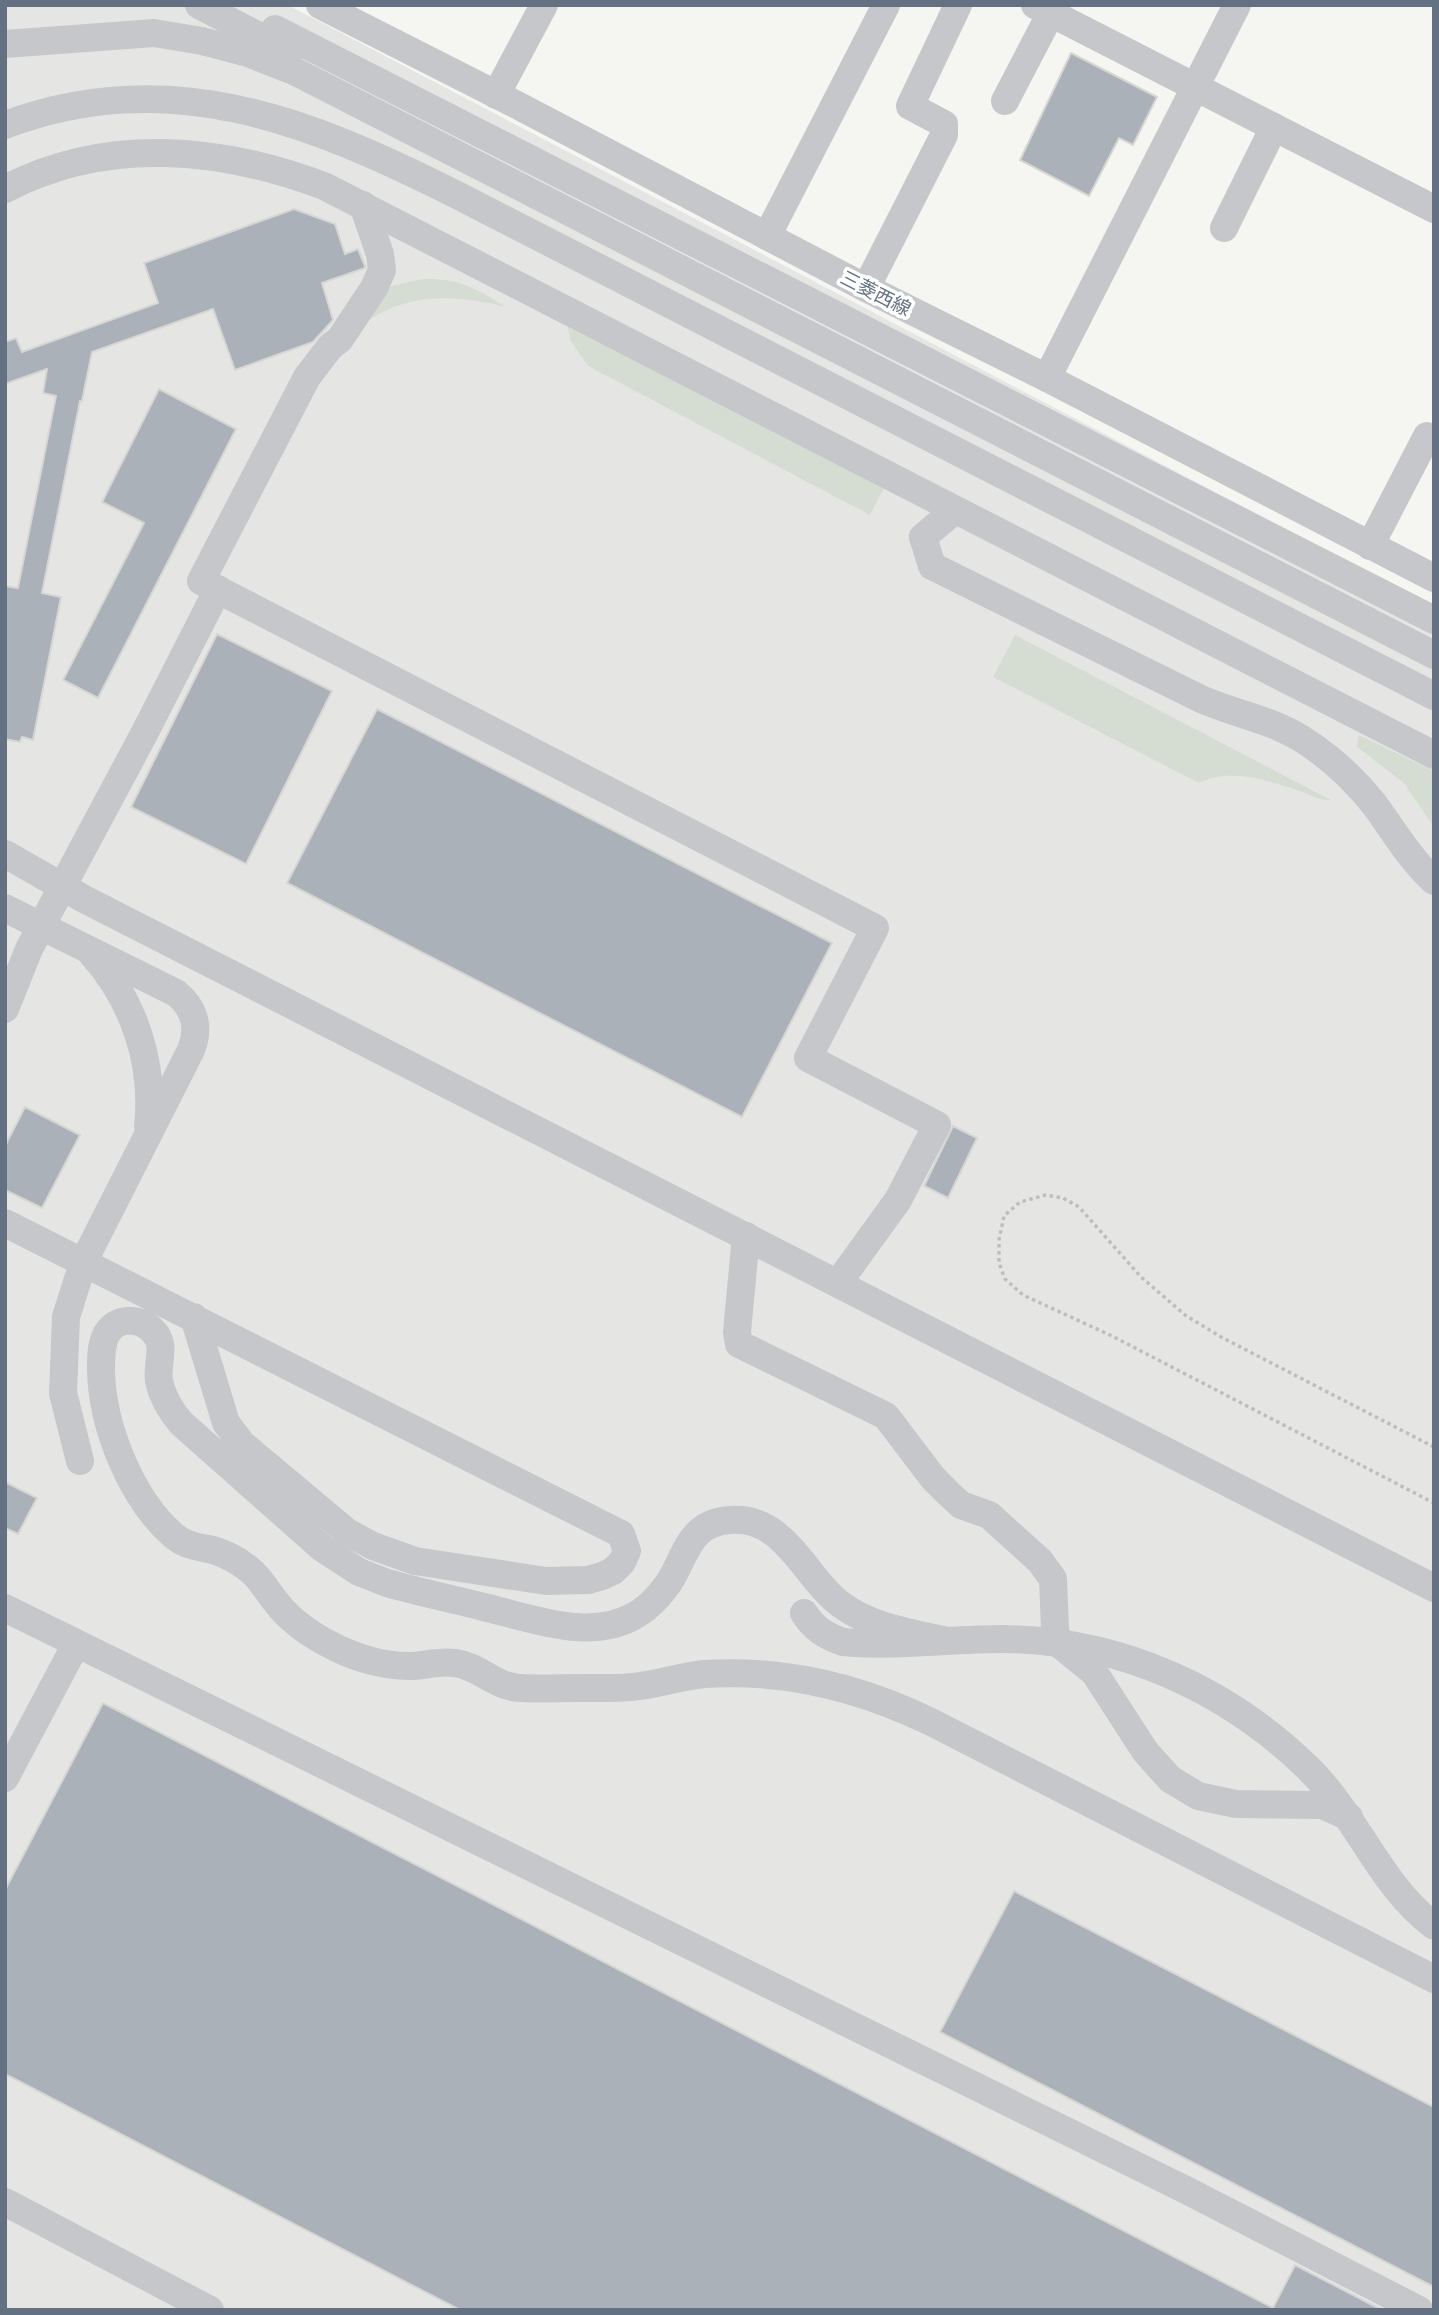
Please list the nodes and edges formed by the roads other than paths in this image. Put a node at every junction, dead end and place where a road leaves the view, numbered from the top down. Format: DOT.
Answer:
graph roads {
  1 [pos="199,5"];
  2 [pos="229,5"];
  3 [pos="320,5"];
  4 [pos="544,5"];
  5 [pos="886,5"];
  6 [pos="958,5"];
  7 [pos="1237,5"];
  8 [pos="1047,8"];
  9 [pos="5,44"];
  10 [pos="1195,87"];
  11 [pos="496,95"];
  12 [pos="1005,101"];
  13 [pos="5,125"];
  14 [pos="1273,127"];
  15 [pos="5,189"];
  16 [pos="1431,201"];
  17 [pos="363,205"];
  18 [pos="1224,228"];
  19 [pos="767,236"];
  20 [pos="866,288"];
  21 [pos="1047,378"];
  22 [pos="1427,436"];
  23 [pos="956,510"];
  24 [pos="1370,545"];
  25 [pos="1434,578"];
  26 [pos="218,589"];
  27 [pos="1434,620"];
  28 [pos="1434,642"];
  29 [pos="1434,655"];
  30 [pos="1434,696"];
  31 [pos="1434,755"];
  32 [pos="5,854"];
  33 [pos="1434,881"];
  34 [pos="5,908"];
  35 [pos="87,950"];
  36 [pos="5,1009"];
  37 [pos="146,1136"];
  38 [pos="5,1223"];
  39 [pos="746,1236"];
  40 [pos="83,1263"];
  41 [pos="838,1283"];
  42 [pos="194,1317"];
  43 [pos="80,1461"];
  44 [pos="1434,1588"];
  45 [pos="5,1608"];
  46 [pos="804,1614"];
  47 [pos="943,1640"];
  48 [pos="1058,1643"];
  49 [pos="76,1644"];
  50 [pos="5,1778"];
  51 [pos="1349,1817"];
  52 [pos="1434,1926"];
  53 [pos="1434,1979"];
  54 [pos="5,2202"];
  55 [pos="210,2310"];
  56 [pos="1419,2310"];
  1 -- 28 [label="street"];
  2 -- 27 [label="street"];
  3 -- 11 [label="street, 三菱西線"];
  4 -- 11 [label="street"];
  5 -- 19 [label="street"];
  6 -- 20 [label="street"];
  7 -- 10 [label="street"];
  8 -- 10 [label="street"];
  8 -- 12 [label="street"];
  9 -- 29 [label="street"];
  10 -- 14 [label="street"];
  10 -- 21 [label="street"];
  11 -- 19 [label="street, 三菱西線"];
  13 -- 30 [label="street"];
  14 -- 16 [label="street"];
  14 -- 18 [label="street"];
  15 -- 17 [label="street"];
  17 -- 23 [label="street"];
  17 -- 26 [label="street"];
  19 -- 20 [label="street, 三菱西線"];
  20 -- 21 [label="street, 三菱西線"];
  21 -- 24 [label="street, 三菱西線"];
  22 -- 24 [label="street"];
  23 -- 31 [label="street"];
  23 -- 33 [label="street"];
  24 -- 25 [label="street, 三菱西線"];
  26 -- 36 [label="street, bridge"];
  26 -- 41 [label="street"];
  32 -- 39 [label="street"];
  34 -- 35 [label="street"];
  35 -- 37 [label="street"];
  35 -- 37 [label="street"];
  37 -- 40 [label="street"];
  38 -- 40 [label="street"];
  39 -- 41 [label="street"];
  39 -- 48 [label="street"];
  40 -- 42 [label="street"];
  40 -- 43 [label="street"];
  41 -- 44 [label="street"];
  42 -- 42 [label="street"];
  45 -- 49 [label="street"];
  46 -- 47 [label="street"];
  47 -- 48 [label="street"];
  47 -- 53 [label="street"];
  48 -- 51 [label="street"];
  48 -- 51 [label="street"];
  49 -- 50 [label="street"];
  49 -- 56 [label="street"];
  51 -- 52 [label="street"];
  54 -- 55 [label="street"];
}
